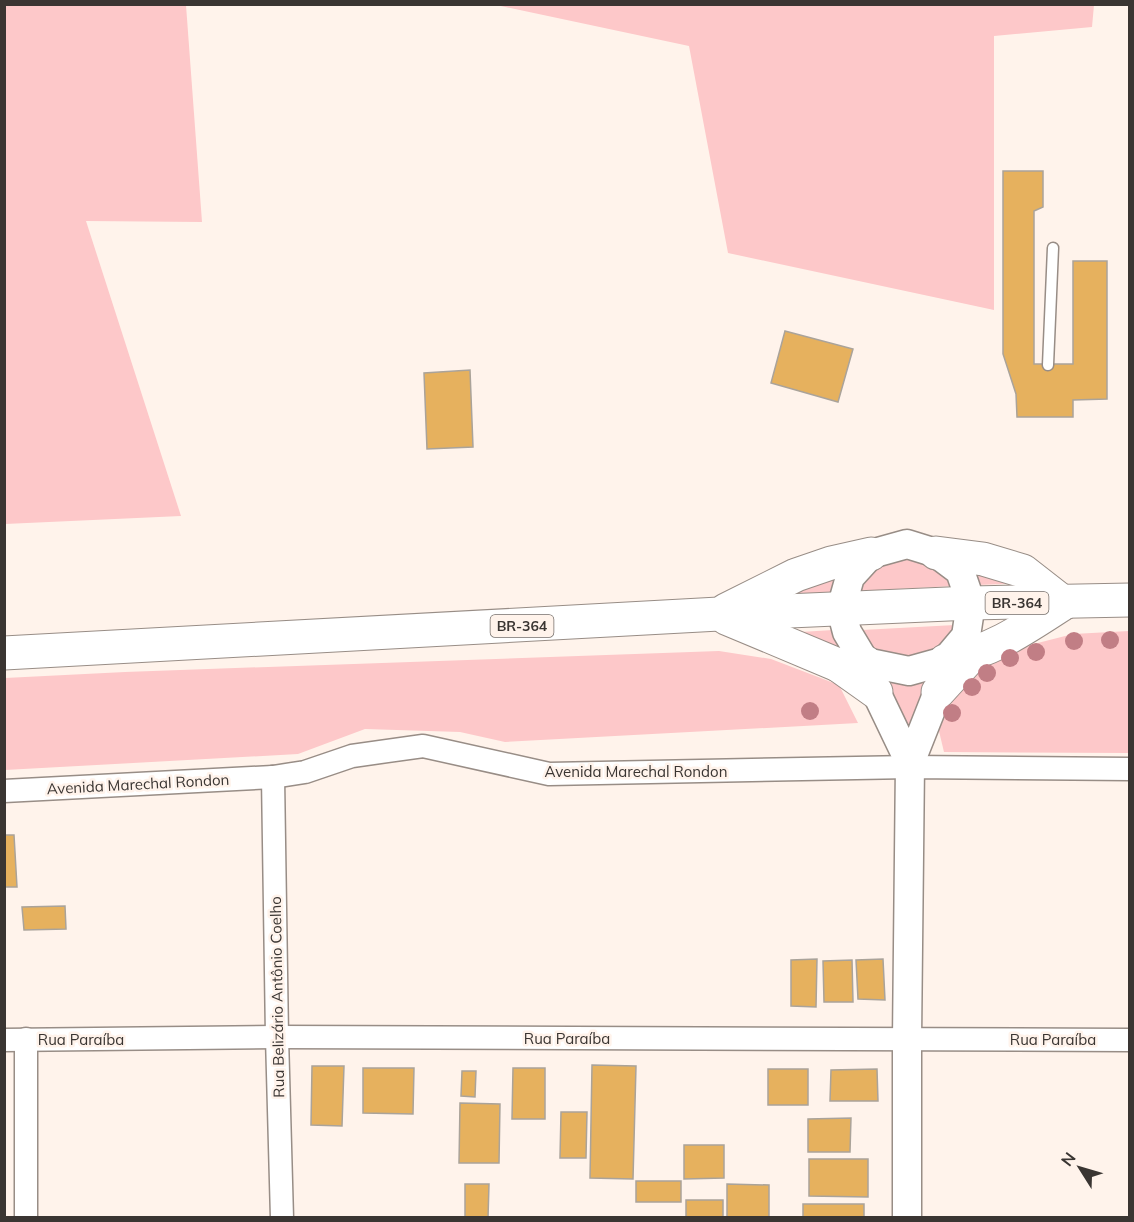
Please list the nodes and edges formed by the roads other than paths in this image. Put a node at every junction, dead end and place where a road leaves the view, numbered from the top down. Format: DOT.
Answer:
graph roads {
  1 [pos="1053,248"];
  2 [pos="1048,365"];
  3 [pos="936,552"];
  4 [pos="871,554"];
  5 [pos="1130,600"];
  6 [pos="971,603"];
  7 [pos="1064,603"];
  8 [pos="841,609"];
  9 [pos="719,614"];
  10 [pos="4,653"];
  11 [pos="952,670"];
  12 [pos="860,673"];
  13 [pos="910,765"];
  14 [pos="1130,769"];
  15 [pos="273,777"];
  16 [pos="4,791"];
  17 [pos="277,1037"];
  18 [pos="907,1039"];
  19 [pos="15,1040"];
  20 [pos="1130,1040"];
  21 [pos="26,1218"];
  22 [pos="282,1218"];
  23 [pos="907,1218"];
  1 -- 2 [label="lane"];
  3 -- 4 [label="street"];
  3 -- 6 [label="street"];
  3 -- 7 [label="highway"];
  4 -- 8 [label="street"];
  4 -- 9 [label="highway"];
  5 -- 7 [label="highway, BR-364"];
  6 -- 7 [label="highway, BR-364"];
  6 -- 8 [label="highway, BR-364"];
  6 -- 11 [label="street"];
  7 -- 11 [label="highway"];
  8 -- 9 [label="highway, BR-364"];
  8 -- 12 [label="street"];
  9 -- 10 [label="highway, BR-364"];
  9 -- 12 [label="highway"];
  11 -- 12 [label="street"];
  11 -- 13 [label="street"];
  12 -- 13 [label="street"];
  13 -- 14 [label="street, Avenida Marechal Rondon"];
  13 -- 15 [label="street, Avenida Marechal Rondon"];
  13 -- 18 [label="street"];
  15 -- 16 [label="street, Avenida Marechal Rondon"];
  15 -- 17 [label="street, Rua Belizário Antônio Coelho"];
  17 -- 18 [label="street, Rua Paraíba"];
  17 -- 19 [label="street, Rua Paraíba"];
  17 -- 22 [label="street, Rua Belizário Antônio Coelho"];
  18 -- 20 [label="street, Rua Paraíba"];
  18 -- 23 [label="street"];
  19 -- 21 [label="street"];
}
